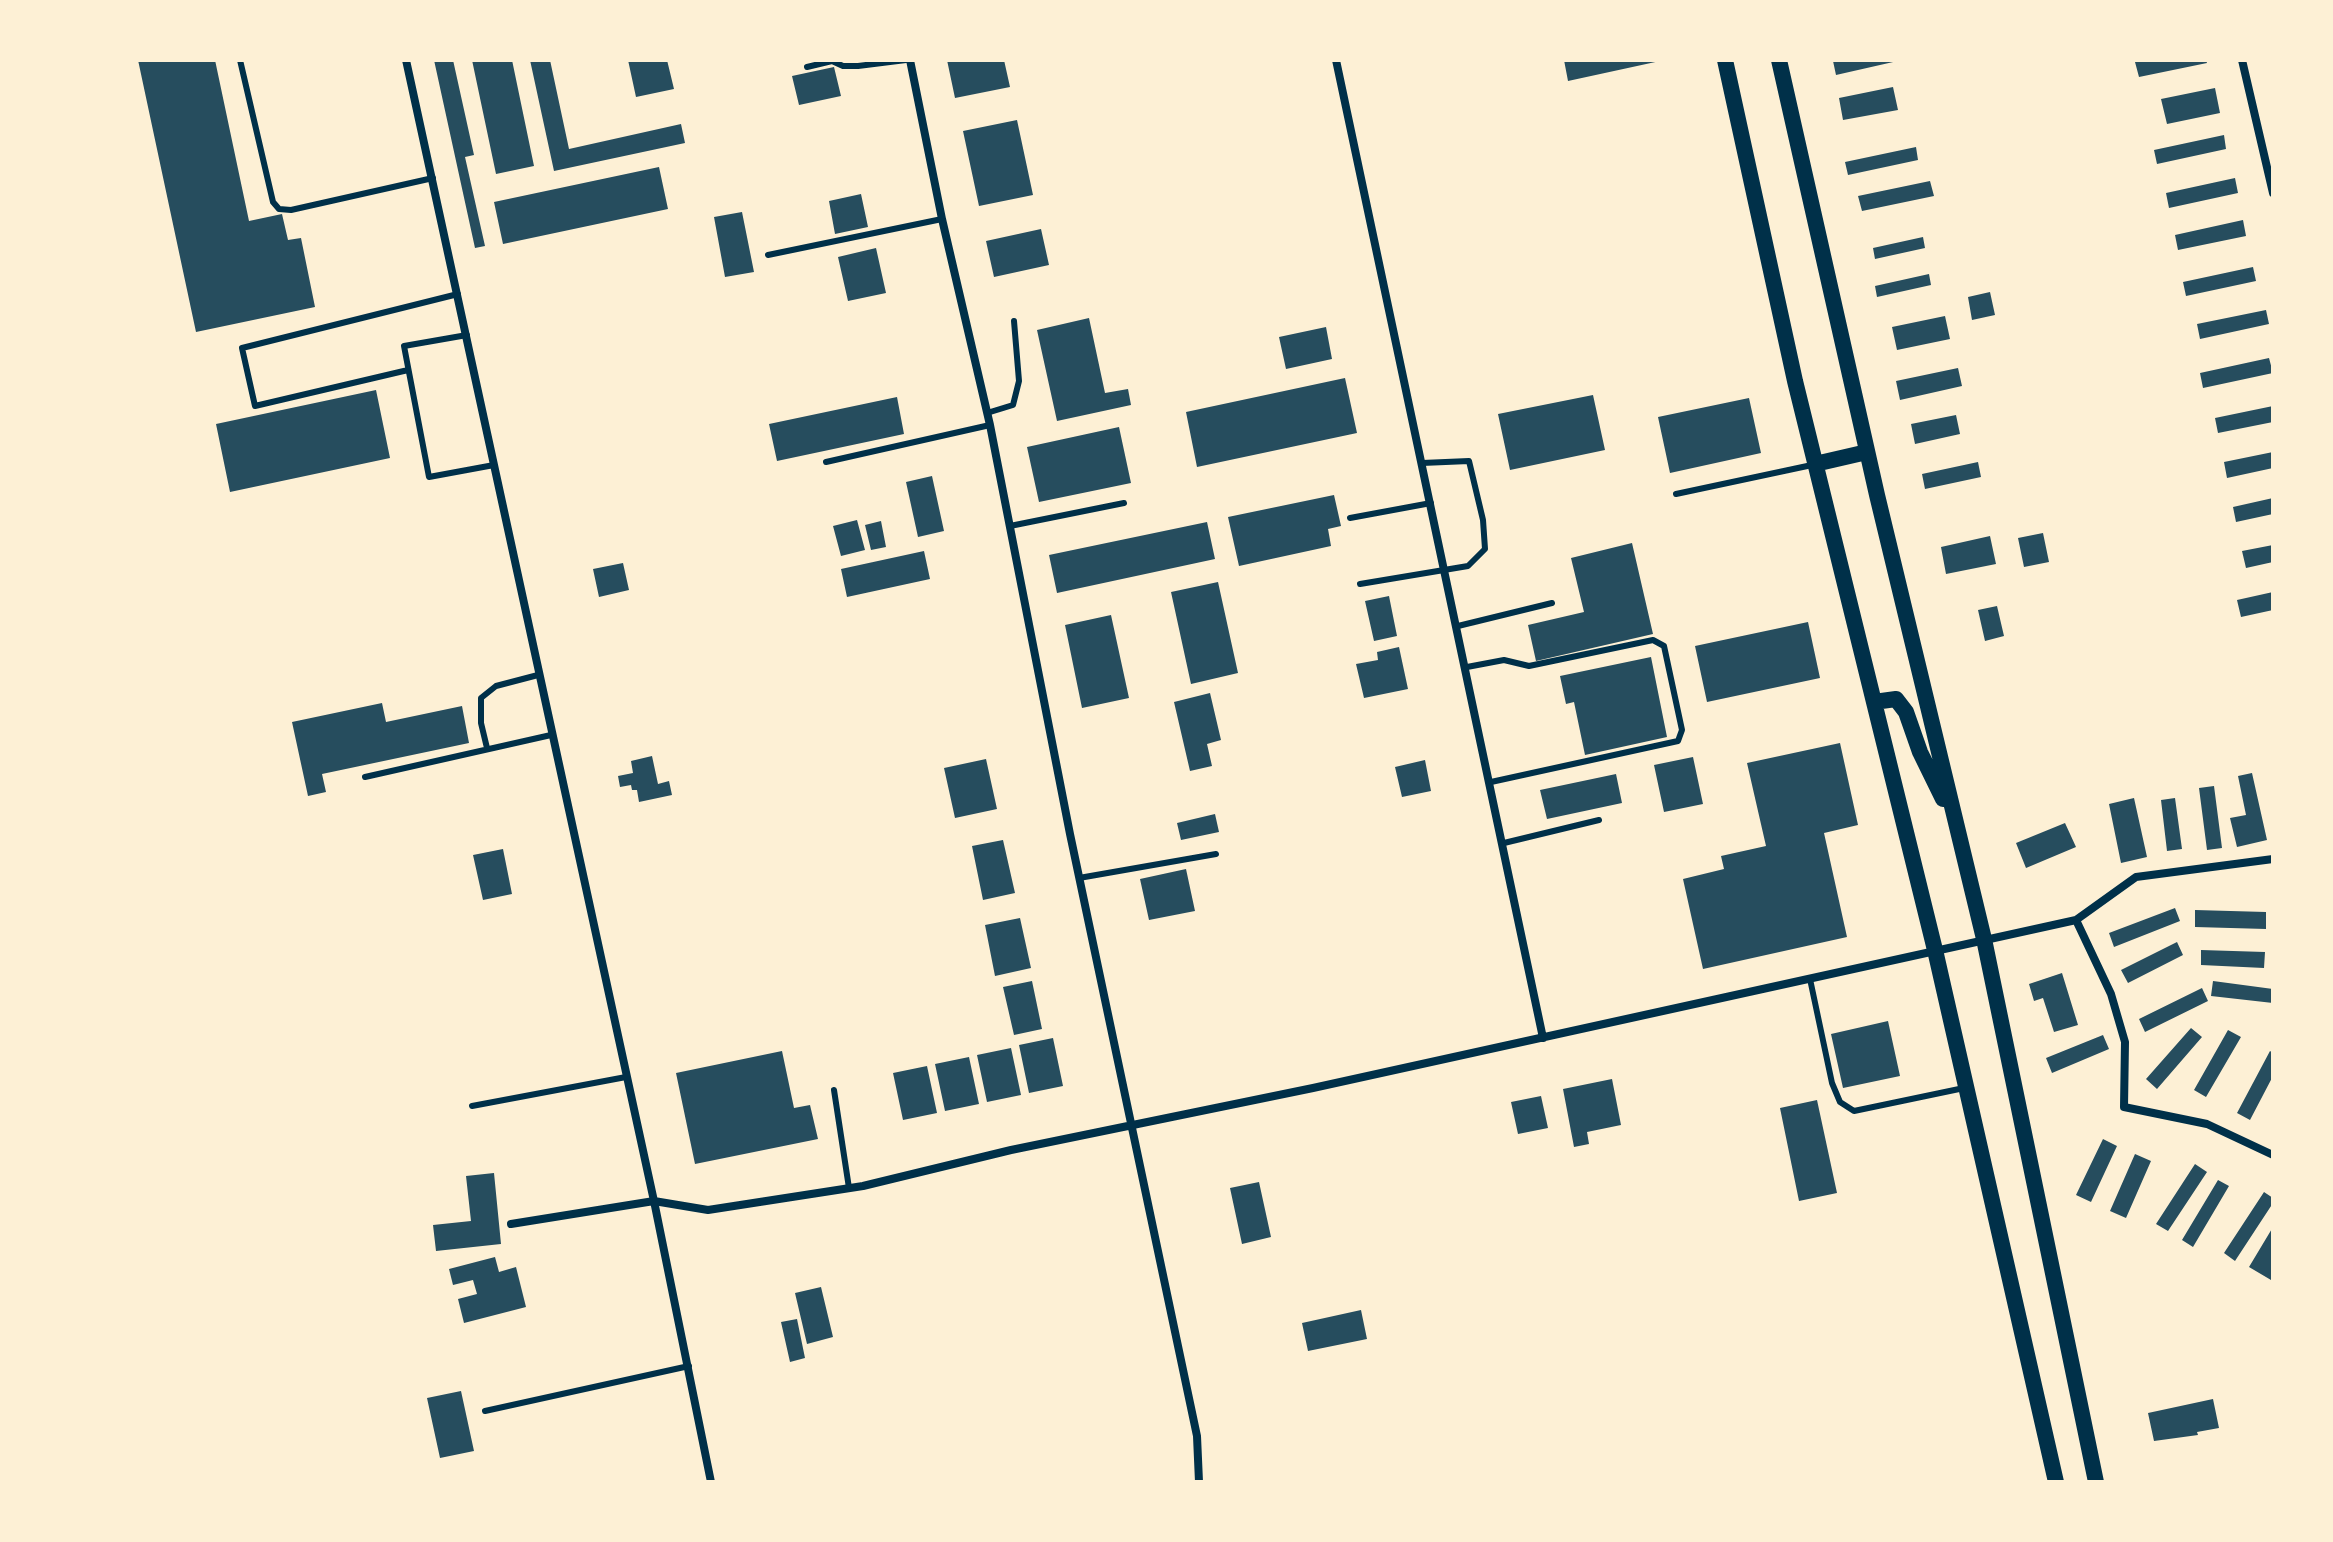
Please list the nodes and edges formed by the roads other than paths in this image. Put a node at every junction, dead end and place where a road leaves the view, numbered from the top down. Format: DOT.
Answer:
graph roads {
  1 [pos="240,60"];
  2 [pos="406,60"];
  3 [pos="908,60"];
  4 [pos="1336,60"];
  5 [pos="1725,60"];
  6 [pos="1779,60"];
  7 [pos="2242,60"];
  8 [pos="807,67"];
  9 [pos="434,178"];
  10 [pos="2273,193"];
  11 [pos="942,219"];
  12 [pos="768,255"];
  13 [pos="459,294"];
  14 [pos="1014,321"];
  15 [pos="467,335"];
  16 [pos="408,370"];
  17 [pos="987,413"];
  18 [pos="990,425"];
  19 [pos="1867,452"];
  20 [pos="826,462"];
  21 [pos="1422,463"];
  22 [pos="1815,464"];
  23 [pos="494,465"];
  24 [pos="1676,494"];
  25 [pos="1124,503"];
  26 [pos="1431,503"];
  27 [pos="1350,518"];
  28 [pos="1010,526"];
  29 [pos="1446,570"];
  30 [pos="1360,584"];
  31 [pos="1552,603"];
  32 [pos="1458,626"];
  33 [pos="1467,667"];
  34 [pos="538,675"];
  35 [pos="1874,702"];
  36 [pos="551,735"];
  37 [pos="487,748"];
  38 [pos="365,777"];
  39 [pos="1491,782"];
  40 [pos="1599,820"];
  41 [pos="1960,841"];
  42 [pos="1504,843"];
  43 [pos="1216,854"];
  44 [pos="2273,859"];
  45 [pos="1079,878"];
  46 [pos="2076,920"];
  47 [pos="1984,939"];
  48 [pos="1935,950"];
  49 [pos="1810,979"];
  50 [pos="1543,1038"];
  51 [pos="626,1077"];
  52 [pos="1966,1087"];
  53 [pos="834,1090"];
  54 [pos="472,1106"];
  55 [pos="1133,1125"];
  56 [pos="2273,1155"];
  57 [pos="849,1188"];
  58 [pos="654,1201"];
  59 [pos="511,1224"];
  60 [pos="689,1366"];
  61 [pos="485,1411"];
  62 [pos="711,1482"];
  63 [pos="1199,1482"];
  64 [pos="2056,1482"];
  65 [pos="2096,1482"];
  1 -- 9 [label="lane"];
  2 -- 9 [label="street"];
  3 -- 8 [label="lane"];
  3 -- 11 [label="street"];
  4 -- 21 [label="street"];
  5 -- 22 [label="main road"];
  6 -- 19 [label="main road"];
  7 -- 10 [label="street"];
  9 -- 13 [label="street"];
  11 -- 12 [label="lane"];
  11 -- 17 [label="street"];
  13 -- 15 [label="street"];
  13 -- 16 [label="lane"];
  14 -- 17 [label="lane"];
  15 -- 16 [label="lane"];
  15 -- 23 [label="street"];
  16 -- 23 [label="lane"];
  17 -- 18 [label="street"];
  18 -- 20 [label="lane"];
  18 -- 28 [label="street"];
  19 -- 22 [label="main road"];
  19 -- 41 [label="main road"];
  21 -- 26 [label="street"];
  21 -- 29 [label="lane"];
  22 -- 24 [label="lane"];
  22 -- 35 [label="main road"];
  23 -- 34 [label="street"];
  25 -- 28 [label="lane"];
  26 -- 27 [label="lane"];
  26 -- 29 [label="street"];
  28 -- 45 [label="street"];
  29 -- 30 [label="lane"];
  29 -- 32 [label="street"];
  31 -- 32 [label="lane"];
  32 -- 33 [label="street"];
  33 -- 39 [label="street"];
  33 -- 39 [label="lane"];
  34 -- 36 [label="street"];
  34 -- 37 [label="lane"];
  35 -- 41 [label="main road"];
  35 -- 48 [label="main road"];
  36 -- 37 [label="lane"];
  36 -- 51 [label="street"];
  37 -- 38 [label="lane"];
  39 -- 42 [label="street"];
  40 -- 42 [label="lane"];
  41 -- 47 [label="main road"];
  42 -- 50 [label="street"];
  43 -- 45 [label="lane"];
  44 -- 46 [label="street"];
  45 -- 55 [label="street"];
  46 -- 47 [label="street"];
  46 -- 56 [label="street"];
  47 -- 48 [label="street"];
  47 -- 65 [label="main road"];
  48 -- 49 [label="street"];
  48 -- 52 [label="main road"];
  49 -- 50 [label="street"];
  49 -- 52 [label="lane"];
  50 -- 55 [label="street"];
  51 -- 54 [label="lane"];
  51 -- 58 [label="street"];
  52 -- 64 [label="main road"];
  53 -- 57 [label="lane"];
  55 -- 57 [label="street"];
  55 -- 63 [label="street"];
  57 -- 58 [label="street"];
  58 -- 59 [label="street"];
  58 -- 60 [label="street"];
  60 -- 61 [label="lane"];
  60 -- 62 [label="street"];
}
